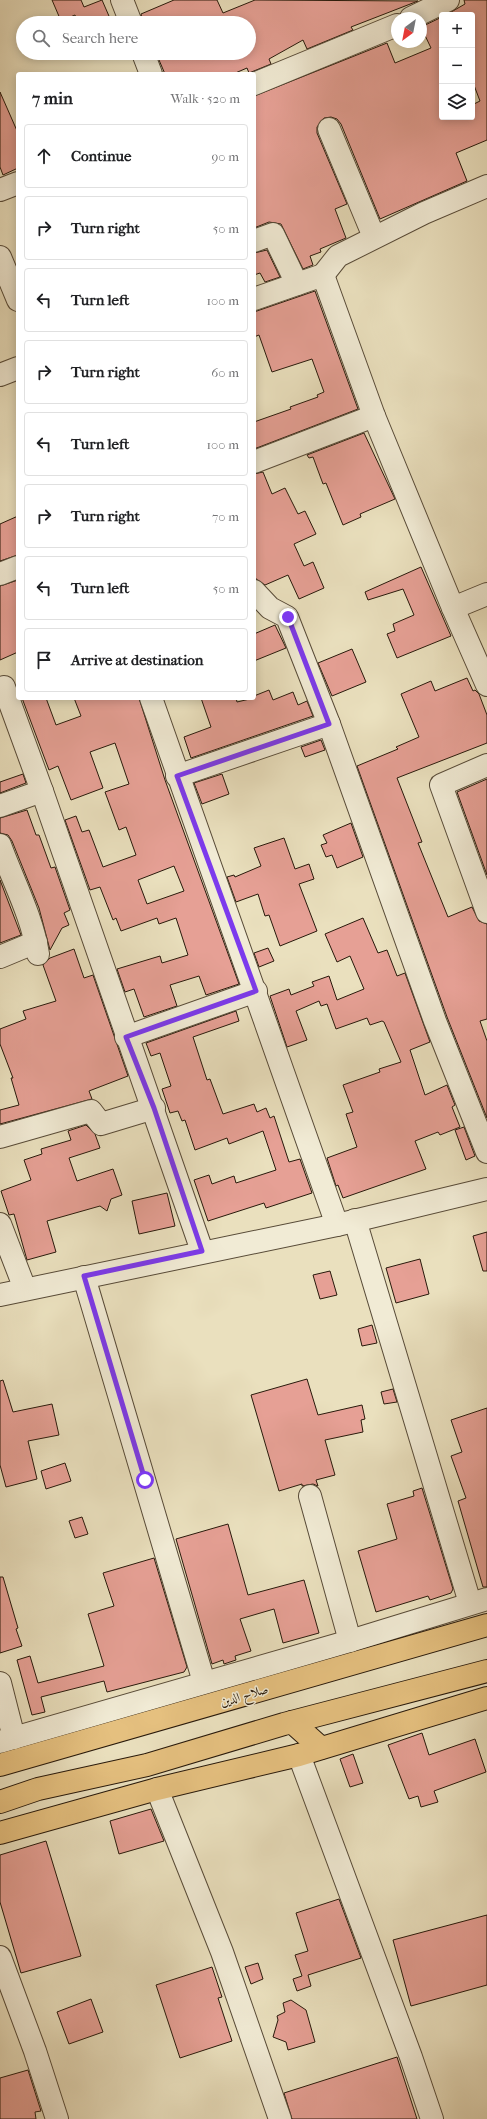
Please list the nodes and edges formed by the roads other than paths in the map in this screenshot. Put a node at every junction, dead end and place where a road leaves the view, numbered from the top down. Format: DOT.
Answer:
graph roads {
  1 [pos="122,0"];
  2 [pos="448,0"];
  3 [pos="423,12"];
  4 [pos="128,16"];
  5 [pos="391,27"];
  6 [pos="146,60"];
  7 [pos="151,72"];
  8 [pos="256,83"];
  9 [pos="329,129"];
  10 [pos="16,183"];
  11 [pos="487,186"];
  12 [pos="0,190"];
  13 [pos="374,237"];
  14 [pos="256,240"];
  15 [pos="0,257"];
  16 [pos="324,275"];
  17 [pos="296,284"];
  18 [pos="16,295"];
  19 [pos="256,298"];
  20 [pos="16,369"];
  21 [pos="0,374"];
  22 [pos="374,416"];
  23 [pos="256,461"];
  24 [pos="16,568"];
  25 [pos="0,574"];
  26 [pos="256,593"];
  27 [pos="487,594"];
  28 [pos="453,608"];
  29 [pos="7,685"];
  30 [pos="487,685"];
  31 [pos="152,700"];
  32 [pos="329,724"];
  33 [pos="487,765"];
  34 [pos="177,776"];
  35 [pos="42,791"];
  36 [pos="0,806"];
  37 [pos="0,845"];
  38 [pos="487,912"];
  39 [pos="0,957"];
  40 [pos="256,991"];
  41 [pos="126,1037"];
  42 [pos="154,1108"];
  43 [pos="0,1137"];
  44 [pos="487,1152"];
  45 [pos="487,1189"];
  46 [pos="346,1222"];
  47 [pos="0,1224"];
  48 [pos="202,1251"];
  49 [pos="84,1276"];
  50 [pos="25,1289"];
  51 [pos="0,1295"];
  52 [pos="310,1496"];
  53 [pos="478,1601"];
  54 [pos="487,1625"];
  55 [pos="350,1641"];
  56 [pos="487,1671"];
  57 [pos="204,1682"];
  58 [pos="0,1683"];
  59 [pos="487,1698"];
  60 [pos="292,1722"];
  61 [pos="7,1740"];
  62 [pos="321,1748"];
  63 [pos="40,1754"];
  64 [pos="299,1755"];
  65 [pos="0,1765"];
  66 [pos="38,1789"];
  67 [pos="157,1790"];
  68 [pos="0,1802"];
  69 [pos="0,1833"];
  70 [pos="0,1957"];
  71 [pos="57,2119"];
  72 [pos="280,2119"];
  73 [pos="432,2119"];
  1 -- 4 [label="street"];
  2 -- 3 [label="street"];
  5 -- 8 [label="street"];
  6 -- 7 [label="street"];
  9 -- 13 [label="street"];
  10 -- 12 [label="street"];
  11 -- 13 [label="street"];
  13 -- 16 [label="street"];
  14 -- 17 [label="street"];
  15 -- 18 [label="street"];
  16 -- 17 [label="street"];
  16 -- 22 [label="street"];
  17 -- 19 [label="street"];
  20 -- 21 [label="street"];
  22 -- 23 [label="street"];
  22 -- 28 [label="street"];
  24 -- 25 [label="street"];
  26 -- 32 [label="street"];
  27 -- 28 [label="street"];
  28 -- 30 [label="street"];
  29 -- 35 [label="street"];
  31 -- 34 [label="street"];
  32 -- 34 [label="street"];
  32 -- 44 [label="street"];
  33 -- 38 [label="street"];
  34 -- 40 [label="street"];
  35 -- 36 [label="street"];
  35 -- 41 [label="street"];
  37 -- 39 [label="street"];
  40 -- 41 [label="street"];
  40 -- 46 [label="street"];
  41 -- 42 [label="street"];
  42 -- 43 [label="street"];
  42 -- 48 [label="street"];
  45 -- 46 [label="street"];
  46 -- 48 [label="street"];
  46 -- 53 [label="street"];
  47 -- 50 [label="street"];
  48 -- 49 [label="street"];
  49 -- 50 [label="street"];
  49 -- 57 [label="street"];
  50 -- 51 [label="street"];
  52 -- 55 [label="street"];
  53 -- 55 [label="street"];
  54 -- 63 [label="main road, صلاح الدين"];
  55 -- 57 [label="street"];
  56 -- 60 [label="main road"];
  57 -- 61 [label="street"];
  58 -- 61 [label="street"];
  59 -- 62 [label="main road"];
  60 -- 62 [label="main road"];
  60 -- 66 [label="main road"];
  62 -- 64 [label="main road"];
  63 -- 65 [label="main road, صلاح الدين"];
  63 -- 66 [label="main road"];
  64 -- 67 [label="main road"];
  64 -- 73 [label="street"];
  66 -- 68 [label="main road"];
  67 -- 69 [label="main road"];
  67 -- 72 [label="street"];
  70 -- 71 [label="street"];
}
